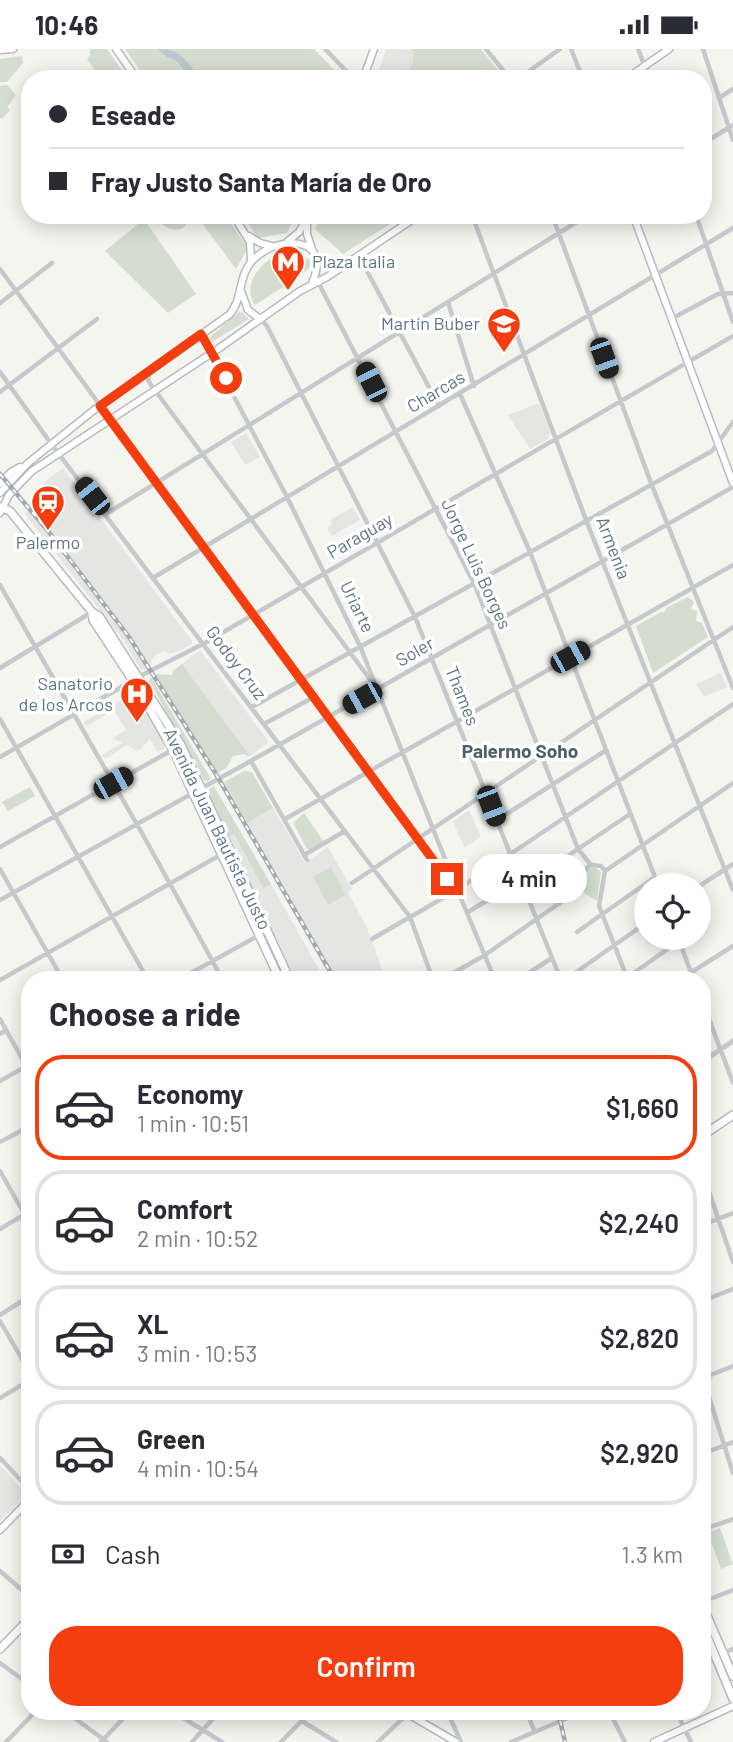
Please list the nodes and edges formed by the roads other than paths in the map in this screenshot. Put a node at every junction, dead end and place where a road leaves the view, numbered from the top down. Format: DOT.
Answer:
graph roads {
  1 [pos="13,49"];
  2 [pos="116,49"];
  3 [pos="325,49"];
  4 [pos="374,49"];
  5 [pos="486,49"];
  6 [pos="560,49"];
  7 [pos="571,49"];
  8 [pos="638,49"];
  9 [pos="669,49"];
  10 [pos="703,49"];
  11 [pos="0,50"];
  12 [pos="646,65"];
  13 [pos="131,70"];
  14 [pos="345,70"];
  15 [pos="366,70"];
  16 [pos="502,70"];
  17 [pos="530,70"];
  18 [pos="579,70"];
  19 [pos="639,70"];
  20 [pos="647,70"];
  21 [pos="710,70"];
  22 [pos="712,77"];
  23 [pos="733,89"];
  24 [pos="719,98"];
  25 [pos="731,127"];
  26 [pos="712,138"];
  27 [pos="733,140"];
  28 [pos="239,224"];
  29 [pos="304,224"];
  30 [pos="307,224"];
  31 [pos="405,224"];
  32 [pos="475,224"];
  33 [pos="555,224"];
  34 [pos="574,224"];
  35 [pos="636,224"];
  36 [pos="699,224"];
  37 [pos="733,228"];
  38 [pos="246,234"];
  39 [pos="559,234"];
  40 [pos="285,243"];
  41 [pos="705,244"];
  42 [pos="272,246"];
  43 [pos="313,251"];
  44 [pos="355,257"];
  45 [pos="318,258"];
  46 [pos="251,261"];
  47 [pos="52,263"];
  48 [pos="0,269"];
  49 [pos="494,274"];
  50 [pos="655,276"];
  51 [pos="315,283"];
  52 [pos="240,289"];
  53 [pos="15,291"];
  54 [pos="733,293"];
  55 [pos="723,294"];
  56 [pos="448,302"];
  57 [pos="0,303"];
  58 [pos="589,316"];
  59 [pos="97,319"];
  60 [pos="260,319"];
  61 [pos="671,319"];
  62 [pos="733,322"];
  63 [pos="399,333"];
  64 [pos="201,334"];
  65 [pos="733,336"];
  66 [pos="58,349"];
  67 [pos="213,352"];
  68 [pos="524,355"];
  69 [pos="358,358"];
  70 [pos="687,362"];
  71 [pos="149,370"];
  72 [pos="0,372"];
  73 [pos="9,385"];
  74 [pos="474,386"];
  75 [pos="155,390"];
  76 [pos="0,392"];
  77 [pos="301,394"];
  78 [pos="460,394"];
  79 [pos="620,401"];
  80 [pos="100,406"];
  81 [pos="439,407"];
  82 [pos="110,420"];
  83 [pos="733,422"];
  84 [pos="250,425"];
  85 [pos="397,431"];
  86 [pos="556,438"];
  87 [pos="718,443"];
  88 [pos="52,445"];
  89 [pos="204,453"];
  90 [pos="59,454"];
  91 [pos="28,463"];
  92 [pos="339,466"];
  93 [pos="496,473"];
  94 [pos="156,483"];
  95 [pos="651,483"];
  96 [pos="0,484"];
  97 [pos="733,485"];
  98 [pos="0,493"];
  99 [pos="287,497"];
  100 [pos="435,508"];
  101 [pos="1,509"];
  102 [pos="106,515"];
  103 [pos="251,518"];
  104 [pos="586,520"];
  105 [pos="668,525"];
  106 [pos="377,543"];
  107 [pos="203,547"];
  108 [pos="530,552"];
  109 [pos="603,562"];
  110 [pos="733,565"];
  111 [pos="324,572"];
  112 [pos="153,578"];
  113 [pos="474,583"];
  114 [pos="0,585"];
  115 [pos="301,586"];
  116 [pos="693,588"];
  117 [pos="546,593"];
  118 [pos="92,612"];
  119 [pos="253,614"];
  120 [pos="415,617"];
  121 [pos="490,625"];
  122 [pos="628,625"];
  123 [pos="733,627"];
  124 [pos="714,640"];
  125 [pos="203,643"];
  126 [pos="360,646"];
  127 [pos="36,647"];
  128 [pos="349,652"];
  129 [pos="570,657"];
  130 [pos="432,659"];
  131 [pos="0,669"];
  132 [pos="136,679"];
  133 [pos="301,679"];
  134 [pos="650,682"];
  135 [pos="733,688"];
  136 [pos="378,689"];
  137 [pos="515,689"];
  138 [pos="314,697"];
  139 [pos="733,704"];
  140 [pos="252,707"];
  141 [pos="74,713"];
  142 [pos="329,716"];
  143 [pos="0,719"];
  144 [pos="594,720"];
  145 [pos="457,722"];
  146 [pos="264,725"];
  147 [pos="279,744"];
  148 [pos="674,744"];
  149 [pos="181,745"];
  150 [pos="16,748"];
  151 [pos="173,750"];
  152 [pos="605,750"];
  153 [pos="403,752"];
  154 [pos="541,755"];
  155 [pos="0,757"];
  156 [pos="251,761"];
  157 [pos="369,771"];
  158 [pos="618,782"];
  159 [pos="113,783"];
  160 [pos="733,783"];
  161 [pos="552,785"];
  162 [pos="197,790"];
  163 [pos="486,793"];
  164 [pos="321,798"];
  165 [pos="699,807"];
  166 [pos="630,814"];
  167 [pos="54,816"];
  168 [pos="566,817"];
  169 [pos="285,819"];
  170 [pos="496,820"];
  171 [pos="136,824"];
  172 [pos="434,829"];
  173 [pos="345,831"];
  174 [pos="419,839"];
  175 [pos="643,846"];
  176 [pos="0,847"];
  177 [pos="578,849"];
  178 [pos="226,852"];
  179 [pos="510,854"];
  180 [pos="77,857"];
  181 [pos="733,863"];
  182 [pos="591,865"];
  183 [pos="0,869"];
  184 [pos="725,869"];
  185 [pos="373,870"];
  186 [pos="605,871"];
  187 [pos="653,873"];
  188 [pos="711,878"];
  189 [pos="170,883"];
  190 [pos="352,883"];
  191 [pos="521,883"];
  192 [pos="456,887"];
  193 [pos="733,890"];
  194 [pos="634,892"];
  195 [pos="13,893"];
  196 [pos="0,900"];
  197 [pos="467,912"];
  198 [pos="602,914"];
  199 [pos="112,917"];
  200 [pos="410,917"];
  201 [pos="536,919"];
  202 [pos="577,932"];
  203 [pos="634,932"];
  204 [pos="263,933"];
  205 [pos="372,939"];
  206 [pos="615,945"];
  207 [pos="733,946"];
  208 [pos="666,950"];
  209 [pos="683,950"];
  210 [pos="48,954"];
  211 [pos="485,955"];
  212 [pos="552,958"];
  213 [pos="212,961"];
  214 [pos="58,971"];
  215 [pos="143,971"];
  216 [pos="194,971"];
  217 [pos="218,971"];
  218 [pos="277,971"];
  219 [pos="284,971"];
  220 [pos="430,971"];
  221 [pos="457,971"];
  222 [pos="491,971"];
  223 [pos="532,971"];
  224 [pos="558,971"];
  225 [pos="576,971"];
  226 [pos="625,971"];
  227 [pos="638,971"];
  228 [pos="691,971"];
  229 [pos="693,971"];
  230 [pos="0,980"];
  231 [pos="0,1019"];
  232 [pos="711,1024"];
  233 [pos="6,1030"];
  234 [pos="0,1034"];
  235 [pos="733,1041"];
  236 [pos="721,1050"];
  237 [pos="21,1054"];
  238 [pos="711,1056"];
  239 [pos="21,1069"];
  240 [pos="0,1081"];
  241 [pos="733,1083"];
  242 [pos="733,1115"];
  243 [pos="711,1130"];
  244 [pos="21,1131"];
  245 [pos="0,1142"];
  246 [pos="0,1171"];
  247 [pos="711,1198"];
  248 [pos="21,1204"];
  249 [pos="733,1213"];
  250 [pos="21,1217"];
  251 [pos="718,1219"];
  252 [pos="711,1222"];
  253 [pos="0,1229"];
  254 [pos="733,1262"];
  255 [pos="733,1289"];
  256 [pos="711,1298"];
  257 [pos="21,1302"];
  258 [pos="0,1315"];
  259 [pos="0,1321"];
  260 [pos="21,1357"];
  261 [pos="733,1366"];
  262 [pos="711,1374"];
  263 [pos="21,1385"];
  264 [pos="0,1398"];
  265 [pos="711,1405"];
  266 [pos="733,1442"];
  267 [pos="724,1445"];
  268 [pos="711,1450"];
  269 [pos="0,1458"];
  270 [pos="733,1473"];
  271 [pos="21,1480"];
  272 [pos="21,1508"];
  273 [pos="733,1519"];
  274 [pos="711,1527"];
  275 [pos="0,1530"];
  276 [pos="0,1571"];
  277 [pos="21,1589"];
  278 [pos="733,1590"];
  279 [pos="711,1599"];
  280 [pos="21,1627"];
  281 [pos="711,1631"];
  282 [pos="711,1641"];
  283 [pos="0,1649"];
  284 [pos="733,1649"];
  285 [pos="719,1655"];
  286 [pos="711,1658"];
  287 [pos="0,1663"];
  288 [pos="733,1676"];
  289 [pos="21,1678"];
  290 [pos="733,1699"];
  291 [pos="733,1706"];
  292 [pos="711,1716"];
  293 [pos="27,1720"];
  294 [pos="76,1720"];
  295 [pos="122,1720"];
  296 [pos="186,1720"];
  297 [pos="212,1720"];
  298 [pos="401,1720"];
  299 [pos="418,1720"];
  300 [pos="451,1720"];
  301 [pos="530,1720"];
  302 [pos="562,1720"];
  303 [pos="614,1720"];
  304 [pos="681,1720"];
  305 [pos="702,1720"];
  306 [pos="302,1721"];
  307 [pos="685,1728"];
  308 [pos="202,1731"];
  309 [pos="535,1731"];
  310 [pos="103,1741"];
  311 [pos="6,1742"];
  312 [pos="191,1742"];
  313 [pos="222,1742"];
  314 [pos="281,1742"];
  315 [pos="336,1742"];
  316 [pos="378,1742"];
  317 [pos="456,1742"];
  318 [pos="461,1742"];
  319 [pos="511,1742"];
  320 [pos="625,1742"];
  321 [pos="654,1742"];
  322 [pos="691,1742"];
  1 -- 11 [label="main road"];
  2 -- 13 [label="main road"];
  3 -- 14 [label="street"];
  4 -- 15 [label="main road"];
  5 -- 16 [label="street"];
  6 -- 17 [label="street"];
  7 -- 18 [label="street"];
  8 -- 12 [label="street"];
  9 -- 12 [label="main road"];
  10 -- 21 [label="street"];
  12 -- 19 [label="main road"];
  12 -- 20 [label="street"];
  22 -- 24 [label="street"];
  23 -- 24 [label="street"];
  24 -- 25 [label="street"];
  25 -- 26 [label="street"];
  25 -- 27 [label="street"];
  28 -- 38 [label="main road"];
  29 -- 40 [label="main road"];
  30 -- 43 [label="main road"];
  31 -- 44 [label="main road"];
  32 -- 49 [label="street, Armenia"];
  33 -- 39 [label="street"];
  34 -- 39 [label="street"];
  35 -- 50 [label="main road"];
  36 -- 41 [label="street"];
  37 -- 41 [label="street, Charcas"];
  38 -- 42 [label="main road"];
  38 -- 46 [label="main road"];
  39 -- 49 [label="street"];
  39 -- 58 [label="street"];
  40 -- 42 [label="main road"];
  40 -- 43 [label="main road"];
  41 -- 50 [label="street, Charcas"];
  41 -- 55 [label="street"];
  42 -- 46 [label="main road"];
  43 -- 45 [label="main road"];
  44 -- 45 [label="main road"];
  44 -- 51 [label="main road"];
  44 -- 63 [label="street"];
  45 -- 51 [label="main road"];
  46 -- 52 [label="main road"];
  47 -- 53 [label="street"];
  48 -- 53 [label="street"];
  49 -- 56 [label="street"];
  49 -- 68 [label="street, Armenia"];
  50 -- 58 [label="street, Charcas"];
  50 -- 61 [label="main road"];
  51 -- 60 [label="main road"];
  51 -- 69 [label="street, Jorge Luis Borges"];
  52 -- 60 [label="main road"];
  52 -- 64 [label="main road"];
  53 -- 57 [label="street"];
  53 -- 66 [label="street"];
  54 -- 55 [label="street"];
  55 -- 61 [label="street"];
  55 -- 62 [label="street"];
  56 -- 63 [label="street"];
  56 -- 74 [label="street"];
  58 -- 68 [label="street, Charcas"];
  58 -- 79 [label="street"];
  59 -- 66 [label="street"];
  60 -- 67 [label="main road"];
  60 -- 77 [label="street, Thames"];
  61 -- 70 [label="main road"];
  63 -- 69 [label="street"];
  63 -- 81 [label="street"];
  64 -- 67 [label="street, Uriarte"];
  64 -- 71 [label="main road"];
  65 -- 70 [label="street, Paraguay"];
  66 -- 73 [label="street"];
  66 -- 80 [label="street"];
  67 -- 75 [label="main road"];
  67 -- 84 [label="street, Uriarte"];
  68 -- 74 [label="street, Charcas"];
  68 -- 86 [label="street, Armenia"];
  69 -- 77 [label="street"];
  69 -- 85 [label="street, Jorge Luis Borges"];
  70 -- 79 [label="street, Paraguay"];
  70 -- 87 [label="main road"];
  71 -- 75 [label="street"];
  71 -- 80 [label="main road"];
  72 -- 73 [label="street, Godoy Cruz"];
  73 -- 76 [label="street"];
  73 -- 88 [label="street, Godoy Cruz"];
  74 -- 78 [label="street, Charcas"];
  75 -- 82 [label="main road"];
  75 -- 89 [label="street"];
  77 -- 84 [label="street"];
  77 -- 92 [label="street, Thames"];
  78 -- 81 [label="street, Charcas"];
  78 -- 93 [label="street"];
  79 -- 86 [label="street, Paraguay"];
  79 -- 95 [label="street"];
  80 -- 82 [label="street"];
  80 -- 88 [label="main road"];
  81 -- 85 [label="street, Charcas"];
  82 -- 90 [label="main road"];
  82 -- 94 [label="street"];
  83 -- 87 [label="street"];
  84 -- 89 [label="street"];
  84 -- 99 [label="street, Uriarte"];
  85 -- 92 [label="street, Charcas"];
  85 -- 100 [label="street, Jorge Luis Borges"];
  86 -- 93 [label="street, Paraguay"];
  86 -- 104 [label="street, Armenia"];
  87 -- 95 [label="street"];
  87 -- 97 [label="main road"];
  88 -- 90 [label="street, Godoy Cruz"];
  88 -- 91 [label="main road"];
  89 -- 94 [label="street"];
  89 -- 103 [label="street"];
  90 -- 101 [label="main road"];
  90 -- 102 [label="street, Godoy Cruz"];
  91 -- 96 [label="main road"];
  91 -- 98 [label="main road"];
  92 -- 99 [label="street, Charcas"];
  92 -- 106 [label="street, Thames"];
  93 -- 100 [label="street, Paraguay"];
  93 -- 108 [label="street"];
  94 -- 102 [label="street"];
  94 -- 107 [label="street"];
  95 -- 104 [label="street"];
  95 -- 105 [label="street"];
  97 -- 105 [label="street, Soler"];
  99 -- 103 [label="street, Charcas"];
  99 -- 111 [label="street, Uriarte"];
  100 -- 106 [label="street, Paraguay"];
  100 -- 113 [label="street, Jorge Luis Borges"];
  101 -- 118 [label="main road, Avenida Juan Bautista Justo"];
  102 -- 112 [label="street, Godoy Cruz"];
  103 -- 107 [label="street, Charcas"];
  103 -- 115 [label="street"];
  104 -- 108 [label="street"];
  104 -- 109 [label="street, Armenia"];
  105 -- 109 [label="street, Soler"];
  105 -- 116 [label="street"];
  106 -- 111 [label="street, Paraguay"];
  106 -- 120 [label="street, Thames"];
  107 -- 112 [label="street, Charcas"];
  107 -- 119 [label="street"];
  108 -- 113 [label="street"];
  108 -- 117 [label="street"];
  109 -- 117 [label="street, Soler"];
  109 -- 122 [label="street, Armenia"];
  110 -- 116 [label="street"];
  111 -- 115 [label="street, Paraguay"];
  111 -- 126 [label="street, Uriarte"];
  112 -- 125 [label="street, Godoy Cruz"];
  113 -- 120 [label="street"];
  113 -- 121 [label="street, Jorge Luis Borges"];
  114 -- 127 [label="street"];
  115 -- 119 [label="street, Paraguay"];
  115 -- 128 [label="street"];
  116 -- 122 [label="street"];
  116 -- 124 [label="street"];
  117 -- 121 [label="street, Soler"];
  117 -- 129 [label="street"];
  118 -- 127 [label="street"];
  118 -- 132 [label="main road, Avenida Juan Bautista Justo"];
  119 -- 125 [label="street, Paraguay"];
  119 -- 133 [label="street"];
  120 -- 126 [label="street"];
  120 -- 130 [label="street, Thames"];
  121 -- 130 [label="street, Soler"];
  121 -- 137 [label="street, Jorge Luis Borges"];
  122 -- 129 [label="street"];
  122 -- 134 [label="street, Armenia"];
  123 -- 124 [label="street"];
  124 -- 134 [label="street"];
  124 -- 135 [label="street"];
  125 -- 132 [label="street, Paraguay"];
  125 -- 140 [label="street, Godoy Cruz"];
  126 -- 128 [label="street"];
  126 -- 136 [label="street, Uriarte"];
  127 -- 131 [label="street"];
  127 -- 141 [label="street"];
  128 -- 133 [label="street"];
  128 -- 136 [label="street"];
  129 -- 137 [label="street"];
  129 -- 144 [label="street"];
  130 -- 136 [label="street, Soler"];
  130 -- 145 [label="street, Thames"];
  132 -- 141 [label="street, Paraguay"];
  132 -- 149 [label="main road, Avenida Juan Bautista Justo"];
  132 -- 151 [label="main road, Avenida Juan Bautista Justo"];
  133 -- 138 [label="street"];
  133 -- 140 [label="street"];
  134 -- 144 [label="street"];
  134 -- 148 [label="street, Armenia"];
  136 -- 142 [label="street, Soler"];
  136 -- 153 [label="street, Uriarte"];
  137 -- 145 [label="street"];
  137 -- 154 [label="street, Jorge Luis Borges"];
  138 -- 142 [label="street"];
  138 -- 146 [label="street"];
  139 -- 148 [label="street"];
  140 -- 146 [label="street, Godoy Cruz"];
  141 -- 150 [label="street, Paraguay"];
  141 -- 159 [label="street"];
  142 -- 147 [label="street, Soler"];
  142 -- 157 [label="street"];
  143 -- 150 [label="street"];
  144 -- 152 [label="street"];
  144 -- 154 [label="street"];
  145 -- 153 [label="street"];
  145 -- 163 [label="street, Thames"];
  146 -- 147 [label="street, Godoy Cruz"];
  147 -- 156 [label="street, Soler"];
  147 -- 164 [label="street, Godoy Cruz"];
  148 -- 158 [label="street"];
  148 -- 165 [label="street, Armenia"];
  149 -- 151 [label="street"];
  149 -- 162 [label="main road, Avenida Juan Bautista Justo"];
  150 -- 155 [label="street, Paraguay"];
  150 -- 167 [label="street"];
  151 -- 159 [label="street"];
  151 -- 162 [label="main road, Avenida Juan Bautista Justo"];
  152 -- 158 [label="street"];
  152 -- 161 [label="street"];
  153 -- 157 [label="street"];
  153 -- 172 [label="street, Uriarte"];
  154 -- 161 [label="street, Jorge Luis Borges"];
  154 -- 163 [label="street"];
  156 -- 162 [label="street, Soler"];
  156 -- 169 [label="street"];
  157 -- 164 [label="street"];
  157 -- 174 [label="street"];
  158 -- 166 [label="street"];
  158 -- 168 [label="street"];
  159 -- 167 [label="street"];
  159 -- 171 [label="street"];
  160 -- 165 [label="street"];
  161 -- 168 [label="street, Jorge Luis Borges"];
  161 -- 170 [label="street"];
  162 -- 171 [label="street, Soler"];
  162 -- 178 [label="main road, Avenida Juan Bautista Justo"];
  163 -- 170 [label="street, Thames"];
  163 -- 172 [label="street"];
  164 -- 169 [label="street"];
  164 -- 173 [label="street, Godoy Cruz"];
  165 -- 175 [label="street"];
  165 -- 184 [label="street, Armenia"];
  166 -- 175 [label="street"];
  166 -- 177 [label="street"];
  167 -- 176 [label="street"];
  167 -- 180 [label="street"];
  168 -- 177 [label="street, Jorge Luis Borges"];
  168 -- 179 [label="street"];
  169 -- 173 [label="street"];
  170 -- 179 [label="street, Thames"];
  171 -- 180 [label="street, Soler"];
  171 -- 189 [label="street"];
  172 -- 174 [label="street"];
  172 -- 192 [label="street, Uriarte"];
  173 -- 185 [label="street, Godoy Cruz"];
  174 -- 185 [label="street"];
  174 -- 192 [label="street"];
  175 -- 186 [label="street"];
  175 -- 187 [label="street"];
  177 -- 182 [label="street, Jorge Luis Borges"];
  177 -- 191 [label="street"];
  178 -- 189 [label="street"];
  178 -- 204 [label="main road, Avenida Juan Bautista Justo"];
  179 -- 191 [label="street, Thames"];
  179 -- 192 [label="street"];
  180 -- 195 [label="street, Soler"];
  180 -- 199 [label="street"];
  181 -- 184 [label="street"];
  182 -- 186 [label="street"];
  182 -- 201 [label="street"];
  183 -- 195 [label="street"];
  184 -- 188 [label="street"];
  184 -- 193 [label="street, Armenia"];
  185 -- 190 [label="street"];
  185 -- 200 [label="street, Godoy Cruz"];
  186 -- 198 [label="street"];
  189 -- 199 [label="street"];
  189 -- 213 [label="street"];
  191 -- 197 [label="street"];
  191 -- 201 [label="street, Thames"];
  192 -- 197 [label="street, Uriarte"];
  192 -- 200 [label="street"];
  194 -- 198 [label="street"];
  195 -- 196 [label="street, Soler"];
  195 -- 210 [label="street"];
  197 -- 211 [label="street, Uriarte"];
  198 -- 202 [label="street"];
  198 -- 206 [label="street"];
  199 -- 210 [label="street"];
  199 -- 215 [label="street"];
  200 -- 205 [label="street"];
  200 -- 220 [label="street, Godoy Cruz"];
  201 -- 211 [label="street"];
  201 -- 212 [label="street, Thames"];
  203 -- 206 [label="street"];
  204 -- 213 [label="street"];
  204 -- 218 [label="main road, Avenida Juan Bautista Justo"];
  204 -- 219 [label="main road, Avenida Juan Bautista Justo"];
  206 -- 225 [label="street"];
  206 -- 226 [label="street"];
  207 -- 229 [label="street"];
  208 -- 227 [label="street"];
  209 -- 228 [label="street"];
  210 -- 214 [label="street"];
  210 -- 230 [label="street"];
  211 -- 221 [label="street"];
  211 -- 222 [label="street, Uriarte"];
  212 -- 223 [label="street"];
  212 -- 224 [label="street, Thames"];
  213 -- 216 [label="street"];
  213 -- 217 [label="street"];
  231 -- 233 [label="street"];
  232 -- 236 [label="street"];
  233 -- 234 [label="street"];
  233 -- 237 [label="street"];
  235 -- 236 [label="street"];
  236 -- 238 [label="street"];
  236 -- 241 [label="street"];
  239 -- 240 [label="street"];
  242 -- 243 [label="main road"];
  244 -- 245 [label="street"];
  246 -- 248 [label="street"];
  247 -- 251 [label="street"];
  249 -- 251 [label="street"];
  250 -- 253 [label="street"];
  251 -- 252 [label="street"];
  251 -- 254 [label="street"];
  255 -- 256 [label="street"];
  257 -- 258 [label="street"];
  259 -- 260 [label="street"];
  261 -- 262 [label="street"];
  263 -- 264 [label="street"];
  265 -- 267 [label="street"];
  266 -- 267 [label="street"];
  267 -- 268 [label="street"];
  267 -- 270 [label="street"];
  269 -- 271 [label="street"];
  272 -- 275 [label="main road"];
  273 -- 274 [label="street"];
  276 -- 277 [label="street"];
  278 -- 279 [label="street"];
  280 -- 283 [label="main road"];
  281 -- 285 [label="main road"];
  282 -- 285 [label="main road"];
  284 -- 285 [label="street"];
  285 -- 286 [label="street"];
  285 -- 288 [label="main road"];
  285 -- 290 [label="main road"];
  287 -- 289 [label="street"];
  291 -- 292 [label="main road"];
  293 -- 311 [label="street"];
  294 -- 310 [label="street"];
  295 -- 310 [label="street"];
  296 -- 308 [label="street"];
  297 -- 308 [label="street"];
  298 -- 316 [label="street"];
  299 -- 317 [label="main road"];
  300 -- 318 [label="street"];
  301 -- 309 [label="street"];
  302 -- 309 [label="street"];
  303 -- 320 [label="street"];
  304 -- 307 [label="street"];
  305 -- 307 [label="main road"];
  306 -- 314 [label="street"];
  306 -- 315 [label="street"];
  307 -- 321 [label="main road"];
  307 -- 322 [label="street"];
  308 -- 312 [label="street"];
  308 -- 313 [label="street"];
  309 -- 319 [label="street"];
}
